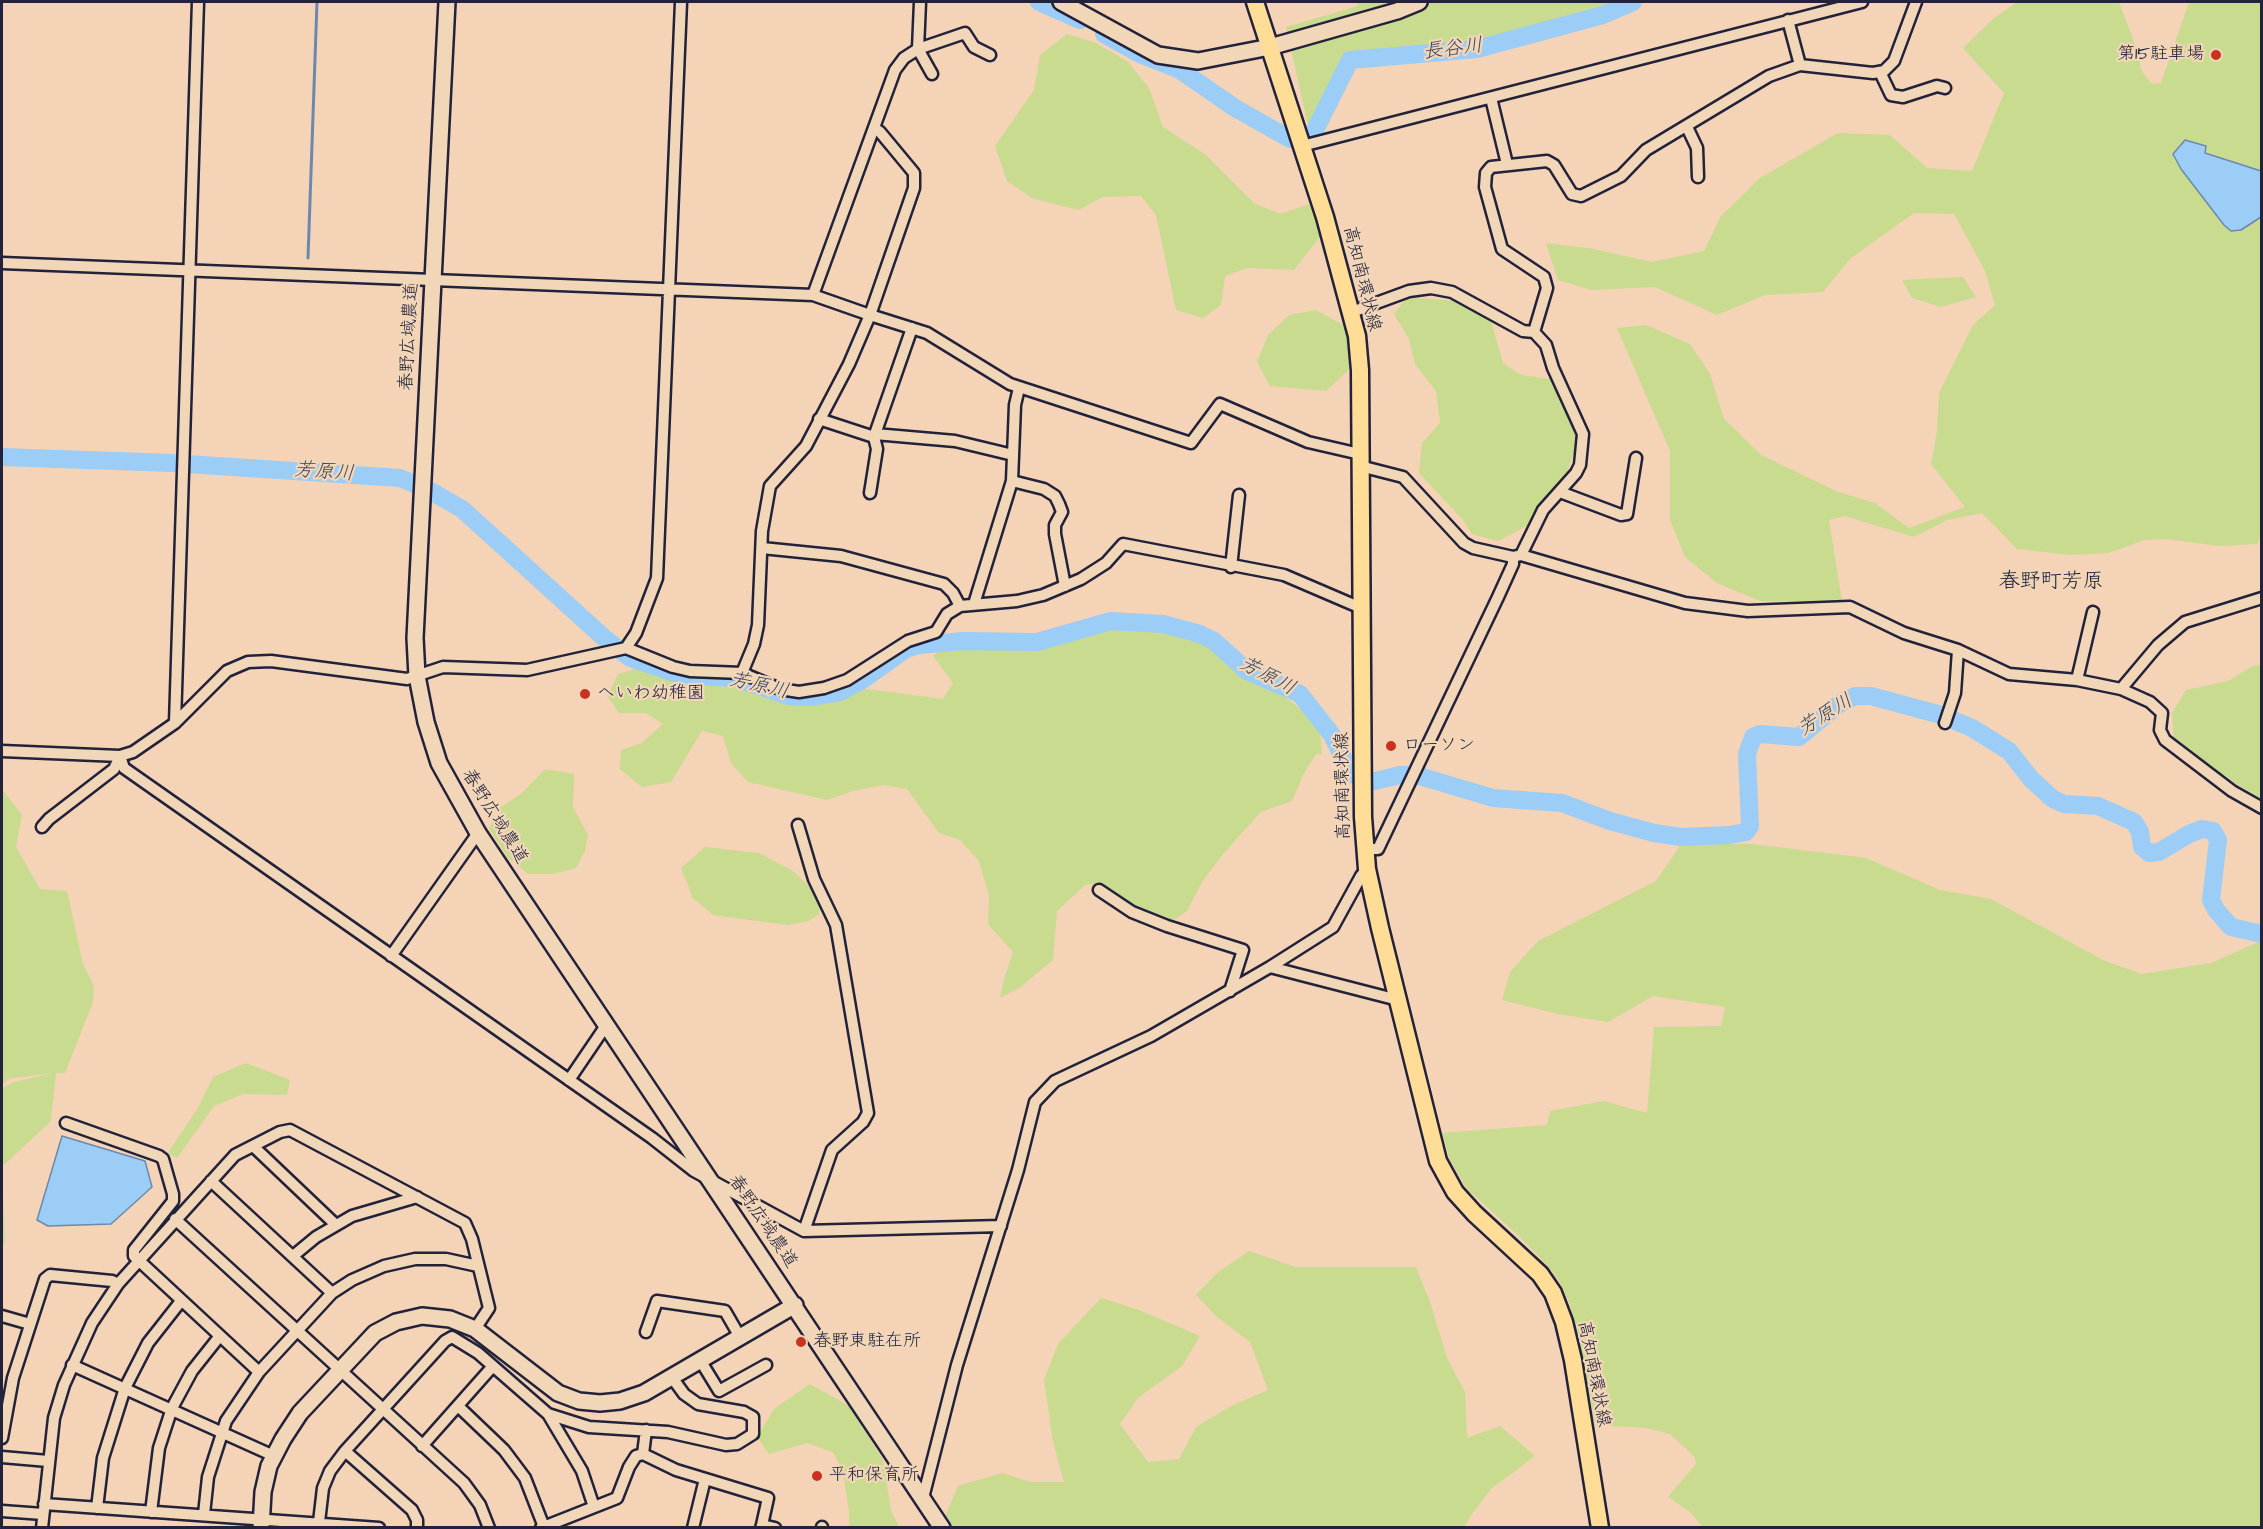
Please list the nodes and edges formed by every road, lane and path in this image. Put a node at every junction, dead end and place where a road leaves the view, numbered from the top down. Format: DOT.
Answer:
graph roads {
  1 [pos="198,2"];
  2 [pos="447,2"];
  3 [pos="681,2"];
  4 [pos="920,2"];
  5 [pos="1061,2"];
  6 [pos="1255,2"];
  7 [pos="1419,2"];
  8 [pos="1862,2"];
  9 [pos="1916,2"];
  10 [pos="1788,20"];
  11 [pos="1270,47"];
  12 [pos="918,49"];
  13 [pos="990,56"];
  14 [pos="1800,65"];
  15 [pos="1880,72"];
  16 [pos="932,74"];
  17 [pos="1945,88"];
  18 [pos="1491,98"];
  19 [pos="1687,127"];
  20 [pos="874,128"];
  21 [pos="1302,146"];
  22 [pos="1507,164"];
  23 [pos="1698,177"];
  24 [pos="2,263"];
  25 [pos="188,270"];
  26 [pos="432,279"];
  27 [pos="668,290"];
  28 [pos="813,295"];
  29 [pos="1352,312"];
  30 [pos="870,315"];
  31 [pos="912,328"];
  32 [pos="1534,332"];
  33 [pos="1019,388"];
  34 [pos="819,419"];
  35 [pos="875,435"];
  36 [pos="1013,455"];
  37 [pos="1636,458"];
  38 [pos="1360,460"];
  39 [pos="1012,481"];
  40 [pos="1560,492"];
  41 [pos="870,493"];
  42 [pos="1239,495"];
  43 [pos="762,548"];
  44 [pos="1517,556"];
  45 [pos="1231,567"];
  46 [pos="1065,586"];
  47 [pos="2262,598"];
  48 [pos="974,604"];
  49 [pos="960,606"];
  50 [pos="1361,608"];
  51 [pos="2093,612"];
  52 [pos="625,649"];
  53 [pos="1958,650"];
  54 [pos="742,673"];
  55 [pos="417,676"];
  56 [pos="2077,680"];
  57 [pos="2121,689"];
  58 [pos="1947,720"];
  59 [pos="175,723"];
  60 [pos="2,751"];
  61 [pos="120,756"];
  62 [pos="2262,808"];
  63 [pos="798,825"];
  64 [pos="42,827"];
  65 [pos="478,833"];
  66 [pos="1364,849"];
  67 [pos="1367,869"];
  68 [pos="1100,890"];
  69 [pos="391,956"];
  70 [pos="1270,967"];
  71 [pos="1230,991"];
  72 [pos="1398,1000"];
  73 [pos="607,1024"];
  74 [pos="569,1080"];
  75 [pos="66,1123"];
  76 [pos="253,1146"];
  77 [pos="708,1176"];
  78 [pos="211,1180"];
  79 [pos="417,1197"];
  80 [pos="175,1219"];
  81 [pos="336,1225"];
  82 [pos="1001,1226"];
  83 [pos="804,1231"];
  84 [pos="293,1256"];
  85 [pos="139,1261"];
  86 [pos="478,1266"];
  87 [pos="118,1284"];
  88 [pos="332,1293"];
  89 [pos="181,1301"];
  90 [pos="795,1305"];
  91 [pos="2,1316"];
  92 [pos="30,1323"];
  93 [pos="475,1329"];
  94 [pos="297,1332"];
  95 [pos="646,1332"];
  96 [pos="219,1337"];
  97 [pos="740,1337"];
  98 [pos="700,1360"];
  99 [pos="72,1365"];
  100 [pos="765,1365"];
  101 [pos="493,1366"];
  102 [pos="340,1370"];
  103 [pos="259,1372"];
  104 [pos="671,1376"];
  105 [pos="125,1388"];
  106 [pos="458,1406"];
  107 [pos="172,1408"];
  108 [pos="382,1410"];
  109 [pos="548,1414"];
  110 [pos="646,1430"];
  111 [pos="222,1431"];
  112 [pos="2,1438"];
  113 [pos="422,1446"];
  114 [pos="345,1450"];
  115 [pos="642,1454"];
  116 [pos="274,1456"];
  117 [pos="2,1457"];
  118 [pos="48,1461"];
  119 [pos="705,1479"];
  120 [pos="923,1498"];
  121 [pos="98,1508"];
  122 [pos="594,1508"];
  123 [pos="44,1509"];
  124 [pos="2,1511"];
  125 [pos="151,1512"];
  126 [pos="204,1514"];
  127 [pos="319,1522"];
  128 [pos="261,1523"];
  129 [pos="761,1526"];
  130 [pos="42,1527"];
  131 [pos="380,1527"];
  132 [pos="417,1527"];
  133 [pos="489,1527"];
  134 [pos="543,1527"];
  135 [pos="693,1527"];
  136 [pos="775,1527"];
  137 [pos="942,1527"];
  138 [pos="1600,1527"];
  1 -- 25 [label="street"];
  2 -- 26 [label="street, 春野広域農道"];
  3 -- 27 [label="street"];
  4 -- 12 [label="street"];
  5 -- 11 [label="street"];
  6 -- 11 [label="main road, 高知南環状線"];
  7 -- 11 [label="street"];
  8 -- 10 [label="street"];
  9 -- 15 [label="street"];
  10 -- 14 [label="street"];
  10 -- 18 [label="street"];
  11 -- 21 [label="main road, 高知南環状線"];
  12 -- 13 [label="street"];
  12 -- 16 [label="street"];
  12 -- 20 [label="street"];
  14 -- 15 [label="street"];
  14 -- 19 [label="street"];
  15 -- 17 [label="street"];
  18 -- 21 [label="street"];
  18 -- 22 [label="street"];
  19 -- 22 [label="street"];
  19 -- 23 [label="street"];
  20 -- 28 [label="street"];
  20 -- 30 [label="street"];
  21 -- 29 [label="main road, 高知南環状線"];
  22 -- 32 [label="street"];
  24 -- 25 [label="street"];
  25 -- 26 [label="street"];
  25 -- 59 [label="street"];
  26 -- 27 [label="street"];
  26 -- 55 [label="street, 春野広域農道"];
  27 -- 28 [label="street"];
  27 -- 52 [label="street"];
  28 -- 30 [label="street"];
  29 -- 32 [label="street"];
  29 -- 38 [label="main road, 高知南環状線"];
  30 -- 31 [label="street"];
  30 -- 34 [label="street"];
  31 -- 33 [label="street"];
  31 -- 35 [label="street"];
  32 -- 40 [label="street"];
  33 -- 36 [label="street"];
  33 -- 38 [label="street"];
  34 -- 35 [label="street"];
  34 -- 43 [label="street"];
  35 -- 36 [label="street"];
  35 -- 41 [label="street"];
  36 -- 39 [label="street"];
  37 -- 40 [label="street"];
  38 -- 44 [label="street"];
  38 -- 50 [label="main road, 高知南環状線"];
  39 -- 46 [label="street"];
  39 -- 48 [label="street"];
  40 -- 44 [label="street"];
  42 -- 45 [label="street"];
  43 -- 49 [label="street"];
  43 -- 54 [label="street"];
  44 -- 53 [label="street"];
  44 -- 66 [label="street"];
  45 -- 46 [label="street"];
  45 -- 50 [label="street"];
  46 -- 48 [label="street"];
  47 -- 57 [label="street"];
  48 -- 49 [label="street"];
  49 -- 54 [label="street"];
  50 -- 66 [label="main road, 高知南環状線"];
  51 -- 56 [label="street"];
  52 -- 54 [label="street"];
  52 -- 55 [label="street"];
  53 -- 56 [label="street"];
  53 -- 58 [label="street"];
  55 -- 59 [label="street"];
  55 -- 65 [label="street, 春野広域農道"];
  56 -- 57 [label="street"];
  57 -- 62 [label="street"];
  59 -- 61 [label="street"];
  60 -- 61 [label="street"];
  61 -- 64 [label="street"];
  61 -- 69 [label="street"];
  63 -- 83 [label="street"];
  65 -- 69 [label="street"];
  65 -- 73 [label="street, 春野広域農道"];
  66 -- 67 [label="main road, 高知南環状線"];
  67 -- 70 [label="street"];
  67 -- 72 [label="main road, 高知南環状線"];
  68 -- 71 [label="street"];
  69 -- 74 [label="street"];
  70 -- 71 [label="street"];
  70 -- 72 [label="street"];
  71 -- 82 [label="street"];
  72 -- 138 [label="main road, 高知南環状線"];
  73 -- 74 [label="street"];
  73 -- 77 [label="street, 春野広域農道"];
  74 -- 77 [label="street"];
  75 -- 85 [label="street"];
  76 -- 78 [label="street"];
  76 -- 79 [label="street"];
  76 -- 81 [label="street"];
  77 -- 83 [label="street"];
  77 -- 90 [label="street, 春野広域農道"];
  78 -- 80 [label="street"];
  78 -- 84 [label="street"];
  79 -- 81 [label="street"];
  79 -- 86 [label="street"];
  80 -- 85 [label="street"];
  80 -- 94 [label="street"];
  81 -- 84 [label="street"];
  82 -- 83 [label="street"];
  82 -- 120 [label="street"];
  84 -- 88 [label="street"];
  85 -- 87 [label="street"];
  85 -- 89 [label="street"];
  86 -- 88 [label="street"];
  86 -- 93 [label="street"];
  87 -- 92 [label="street"];
  87 -- 99 [label="street"];
  88 -- 94 [label="street"];
  89 -- 96 [label="street"];
  89 -- 105 [label="street"];
  90 -- 97 [label="street"];
  90 -- 120 [label="street, 春野広域農道"];
  91 -- 92 [label="street"];
  92 -- 112 [label="street"];
  93 -- 102 [label="street"];
  93 -- 104 [label="street"];
  94 -- 102 [label="street"];
  94 -- 103 [label="street"];
  95 -- 97 [label="street"];
  96 -- 103 [label="street"];
  96 -- 107 [label="street"];
  97 -- 98 [label="street"];
  98 -- 100 [label="street"];
  98 -- 104 [label="street"];
  99 -- 105 [label="street"];
  99 -- 118 [label="street"];
  101 -- 106 [label="street"];
  101 -- 108 [label="street"];
  101 -- 109 [label="street"];
  102 -- 108 [label="street"];
  102 -- 116 [label="street"];
  103 -- 111 [label="street"];
  104 -- 110 [label="street"];
  105 -- 107 [label="street"];
  105 -- 121 [label="street"];
  106 -- 113 [label="street"];
  106 -- 134 [label="street"];
  107 -- 111 [label="street"];
  107 -- 125 [label="street"];
  108 -- 113 [label="street"];
  108 -- 114 [label="street"];
  109 -- 110 [label="street"];
  109 -- 122 [label="street"];
  110 -- 115 [label="street"];
  111 -- 116 [label="street"];
  111 -- 126 [label="street"];
  113 -- 133 [label="street"];
  114 -- 127 [label="street"];
  114 -- 132 [label="street"];
  115 -- 119 [label="street"];
  115 -- 122 [label="street"];
  116 -- 128 [label="street"];
  117 -- 118 [label="street"];
  118 -- 123 [label="street"];
  119 -- 129 [label="street"];
  119 -- 135 [label="street"];
  120 -- 137 [label="street, 春野広域農道"];
  121 -- 123 [label="street"];
  121 -- 125 [label="street"];
  122 -- 134 [label="street"];
  123 -- 124 [label="street"];
  123 -- 130 [label="street"];
  125 -- 126 [label="street"];
  126 -- 128 [label="street"];
  127 -- 128 [label="street"];
  127 -- 131 [label="street"];
  129 -- 136 [label="street"];
}
